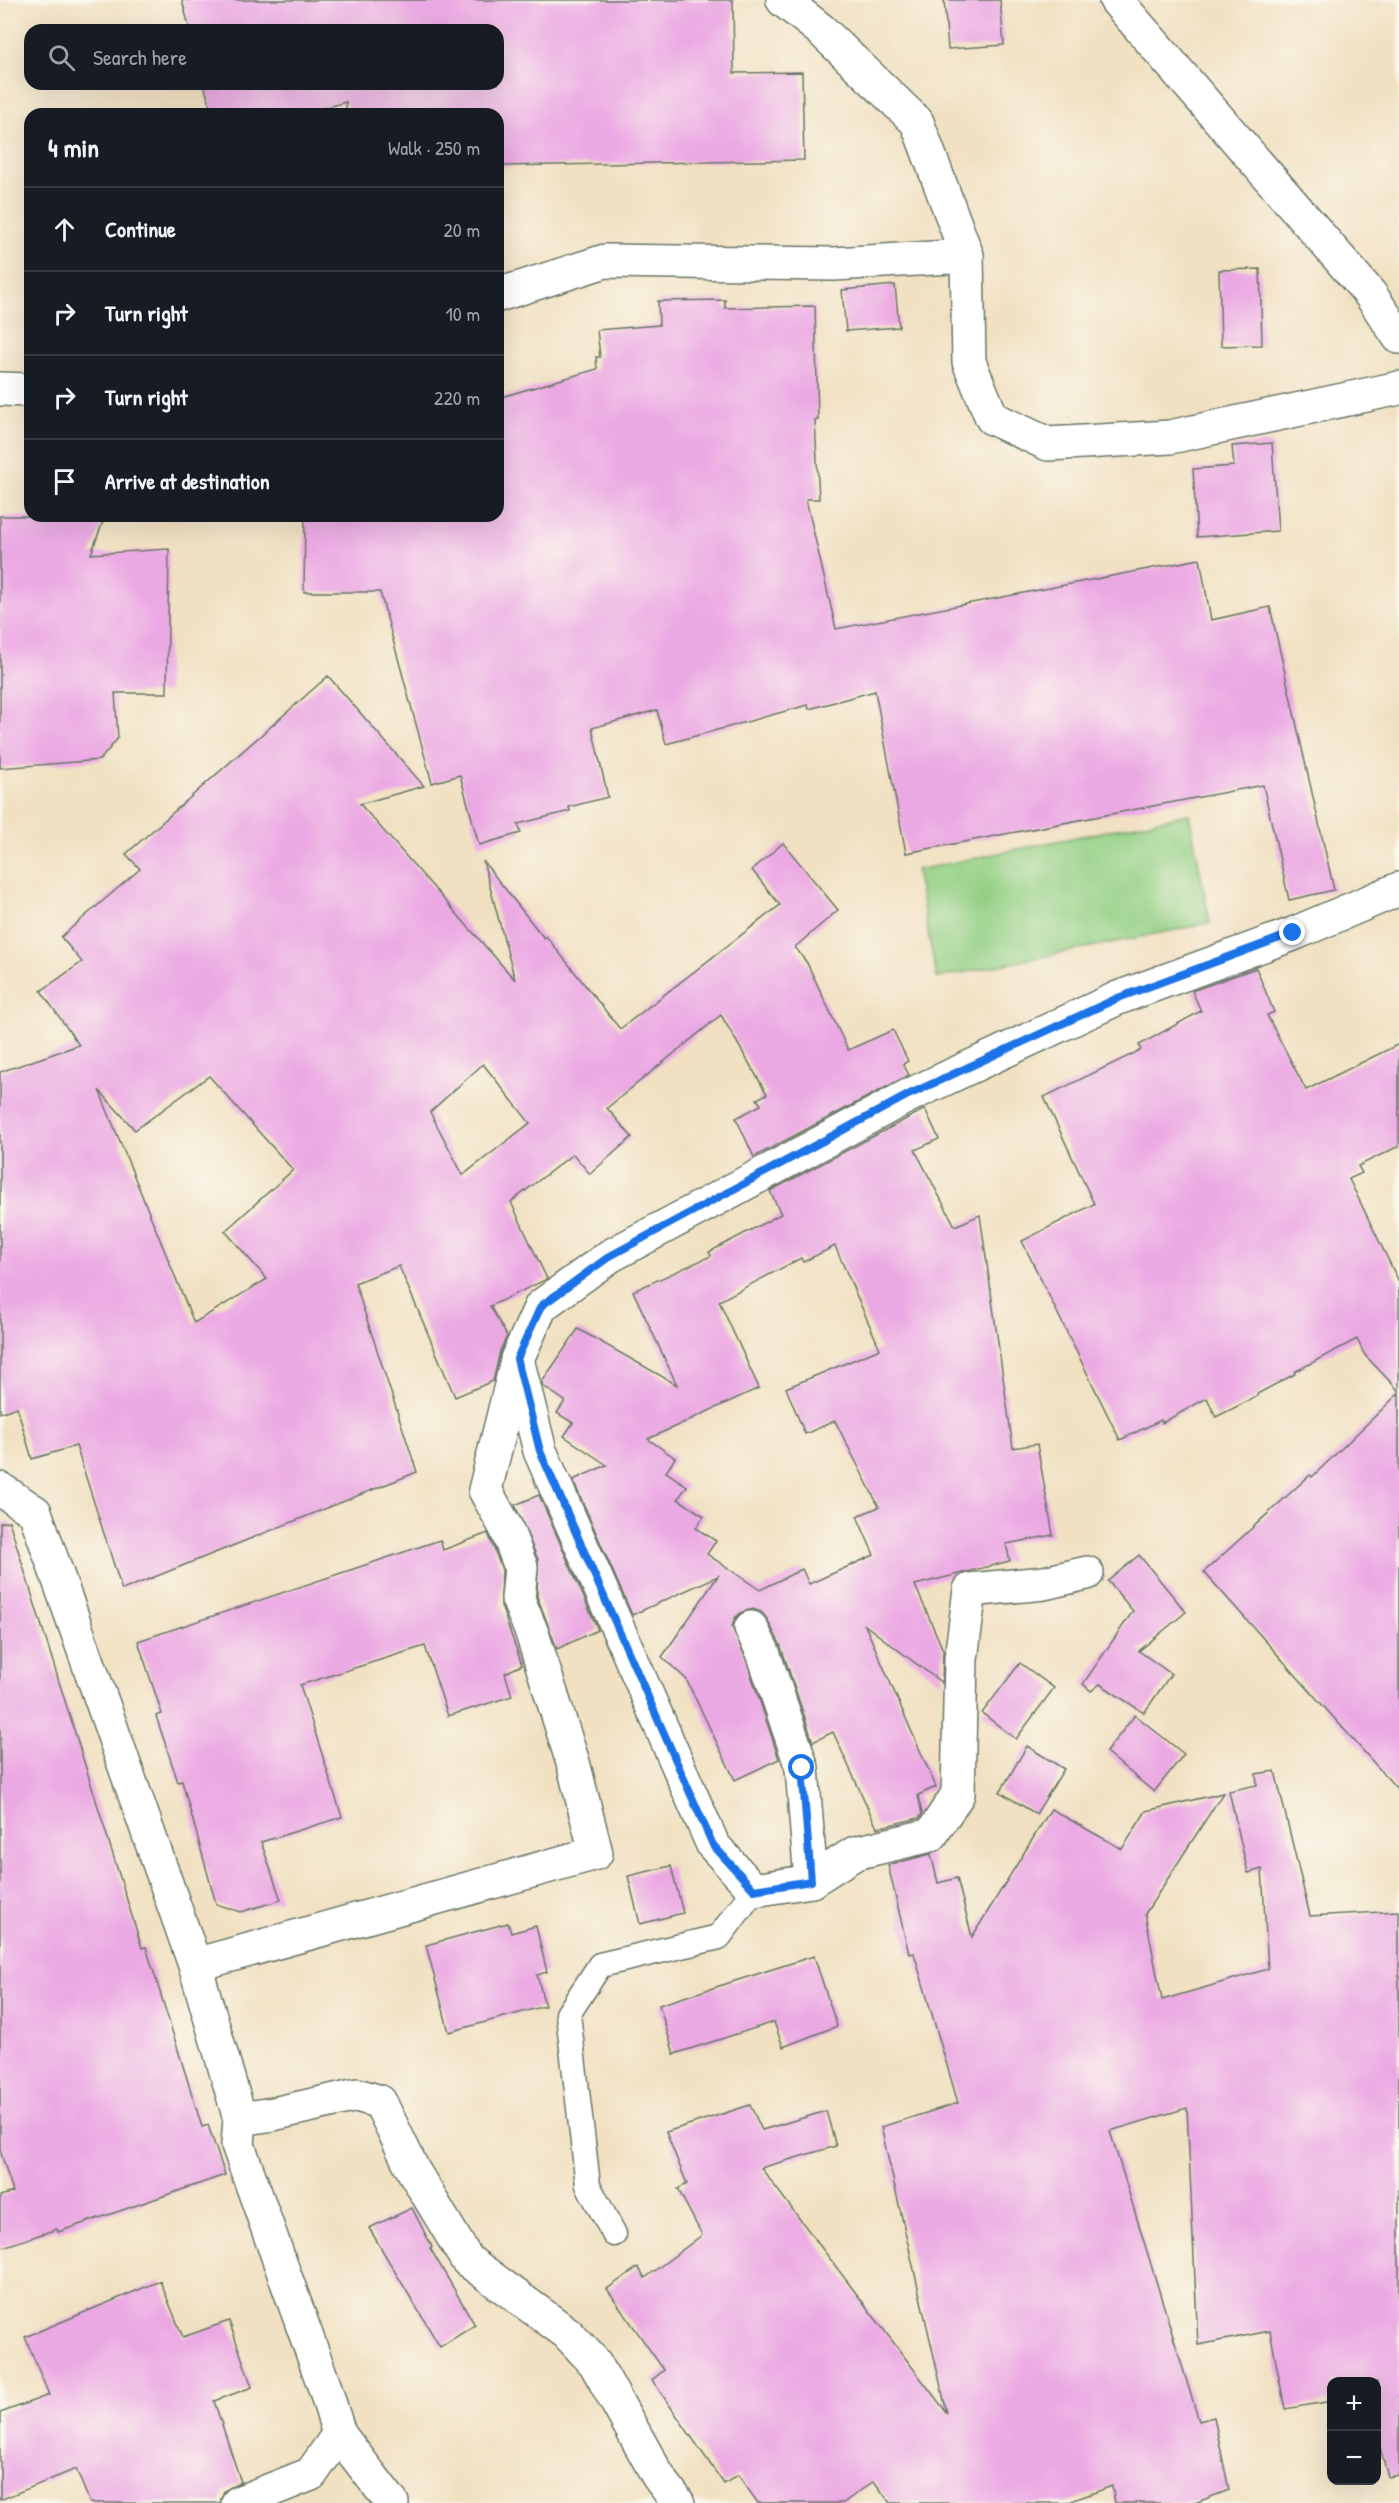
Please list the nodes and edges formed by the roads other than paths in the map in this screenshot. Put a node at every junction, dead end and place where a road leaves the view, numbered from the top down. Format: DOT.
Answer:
graph roads {
  1 [pos="783,0"];
  2 [pos="1116,0"];
  3 [pos="967,256"];
  4 [pos="504,293"];
  5 [pos="1399,337"];
  6 [pos="0,388"];
  7 [pos="1399,388"];
  8 [pos="24,390"];
  9 [pos="1399,889"];
  10 [pos="517,1359"];
  11 [pos="0,1490"];
  12 [pos="1087,1573"];
  13 [pos="751,1628"];
  14 [pos="811,1881"];
  15 [pos="754,1890"];
  16 [pos="195,1965"];
  17 [pos="240,2119"];
  18 [pos="614,2234"];
  19 [pos="339,2434"];
  20 [pos="238,2503"];
  21 [pos="392,2503"];
  22 [pos="678,2503"];
  1 -- 3 [label="street"];
  2 -- 5 [label="street"];
  3 -- 4 [label="street"];
  3 -- 7 [label="street"];
  6 -- 8 [label="street"];
  9 -- 10 [label="street"];
  10 -- 15 [label="street"];
  10 -- 16 [label="street"];
  11 -- 16 [label="street"];
  12 -- 14 [label="street"];
  13 -- 14 [label="street"];
  14 -- 15 [label="street"];
  15 -- 18 [label="lane"];
  16 -- 17 [label="street"];
  17 -- 19 [label="street"];
  17 -- 22 [label="street"];
  19 -- 20 [label="street"];
  19 -- 21 [label="street"];
}
